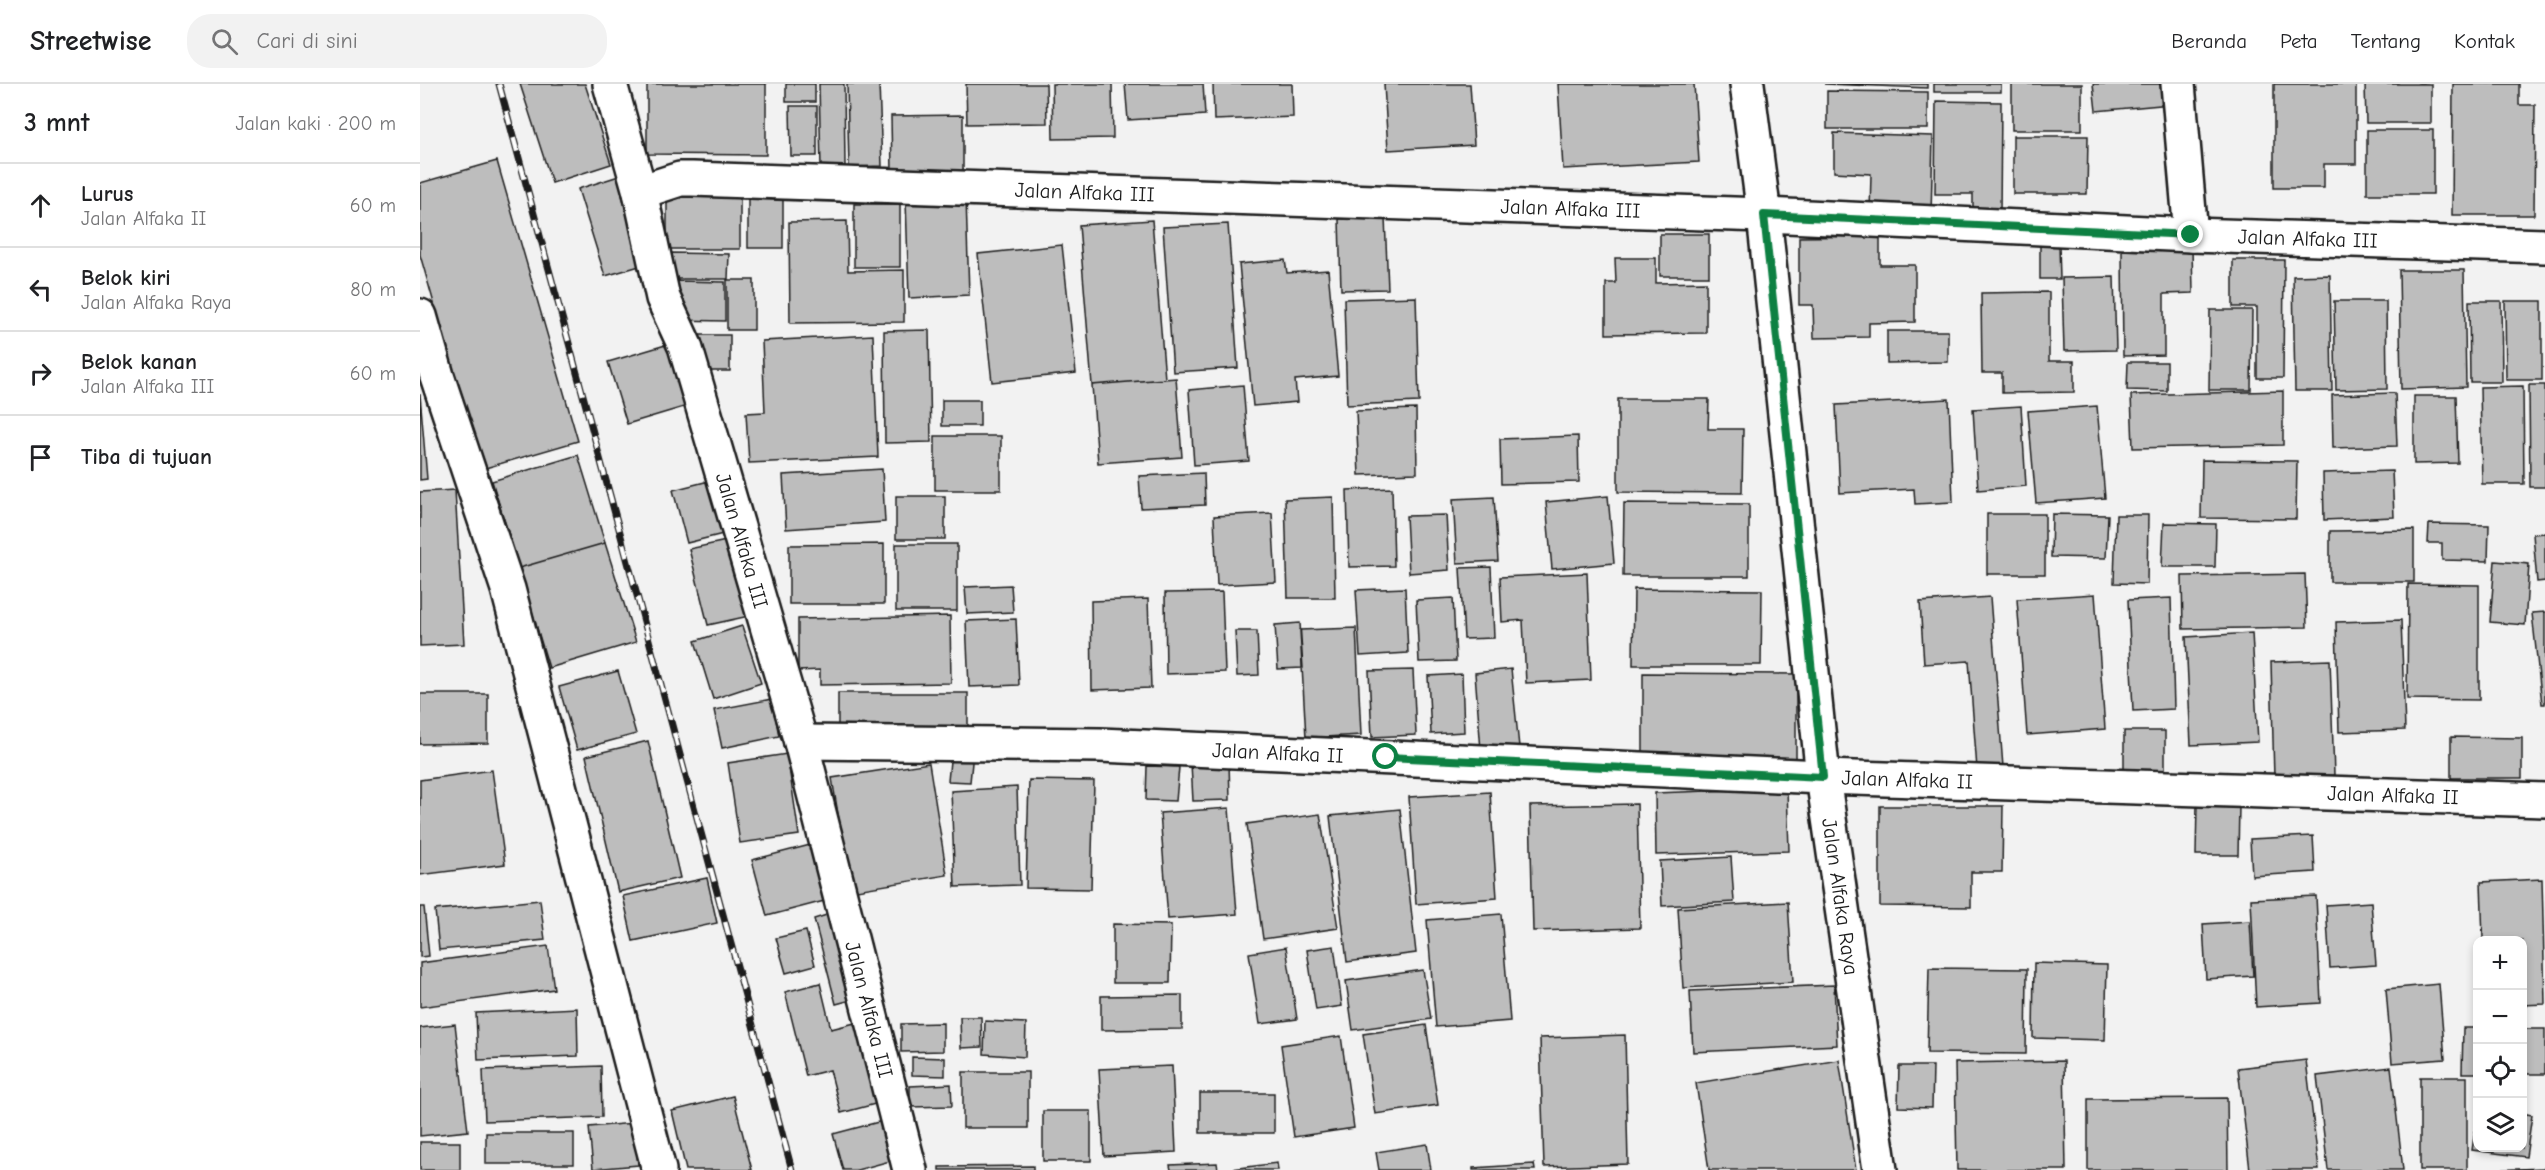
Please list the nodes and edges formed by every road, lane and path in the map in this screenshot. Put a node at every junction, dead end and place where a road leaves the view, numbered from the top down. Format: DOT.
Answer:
graph roads {
  1 [pos="610,84"];
  2 [pos="1747,84"];
  3 [pos="2178,84"];
  4 [pos="640,192"];
  5 [pos="1764,215"];
  6 [pos="2191,235"];
  7 [pos="2545,246"];
  8 [pos="420,316"];
  9 [pos="801,741"];
  10 [pos="1823,777"];
  11 [pos="2545,800"];
  12 [pos="659,1170"];
  13 [pos="910,1170"];
  14 [pos="1880,1170"];
  1 -- 4 [label="street"];
  2 -- 5 [label="street, Jalan Alfaka Raya"];
  3 -- 6 [label="street"];
  4 -- 5 [label="street, Jalan Alfaka III"];
  4 -- 9 [label="street, Jalan Alfaka III"];
  5 -- 6 [label="street, Jalan Alfaka III"];
  5 -- 10 [label="street, Jalan Alfaka Raya"];
  6 -- 7 [label="street, Jalan Alfaka III"];
  8 -- 12 [label="street"];
  9 -- 10 [label="street, Jalan Alfaka II"];
  9 -- 13 [label="street, Jalan Alfaka III"];
  10 -- 11 [label="street, Jalan Alfaka II"];
  10 -- 14 [label="street, Jalan Alfaka Raya"];
}
